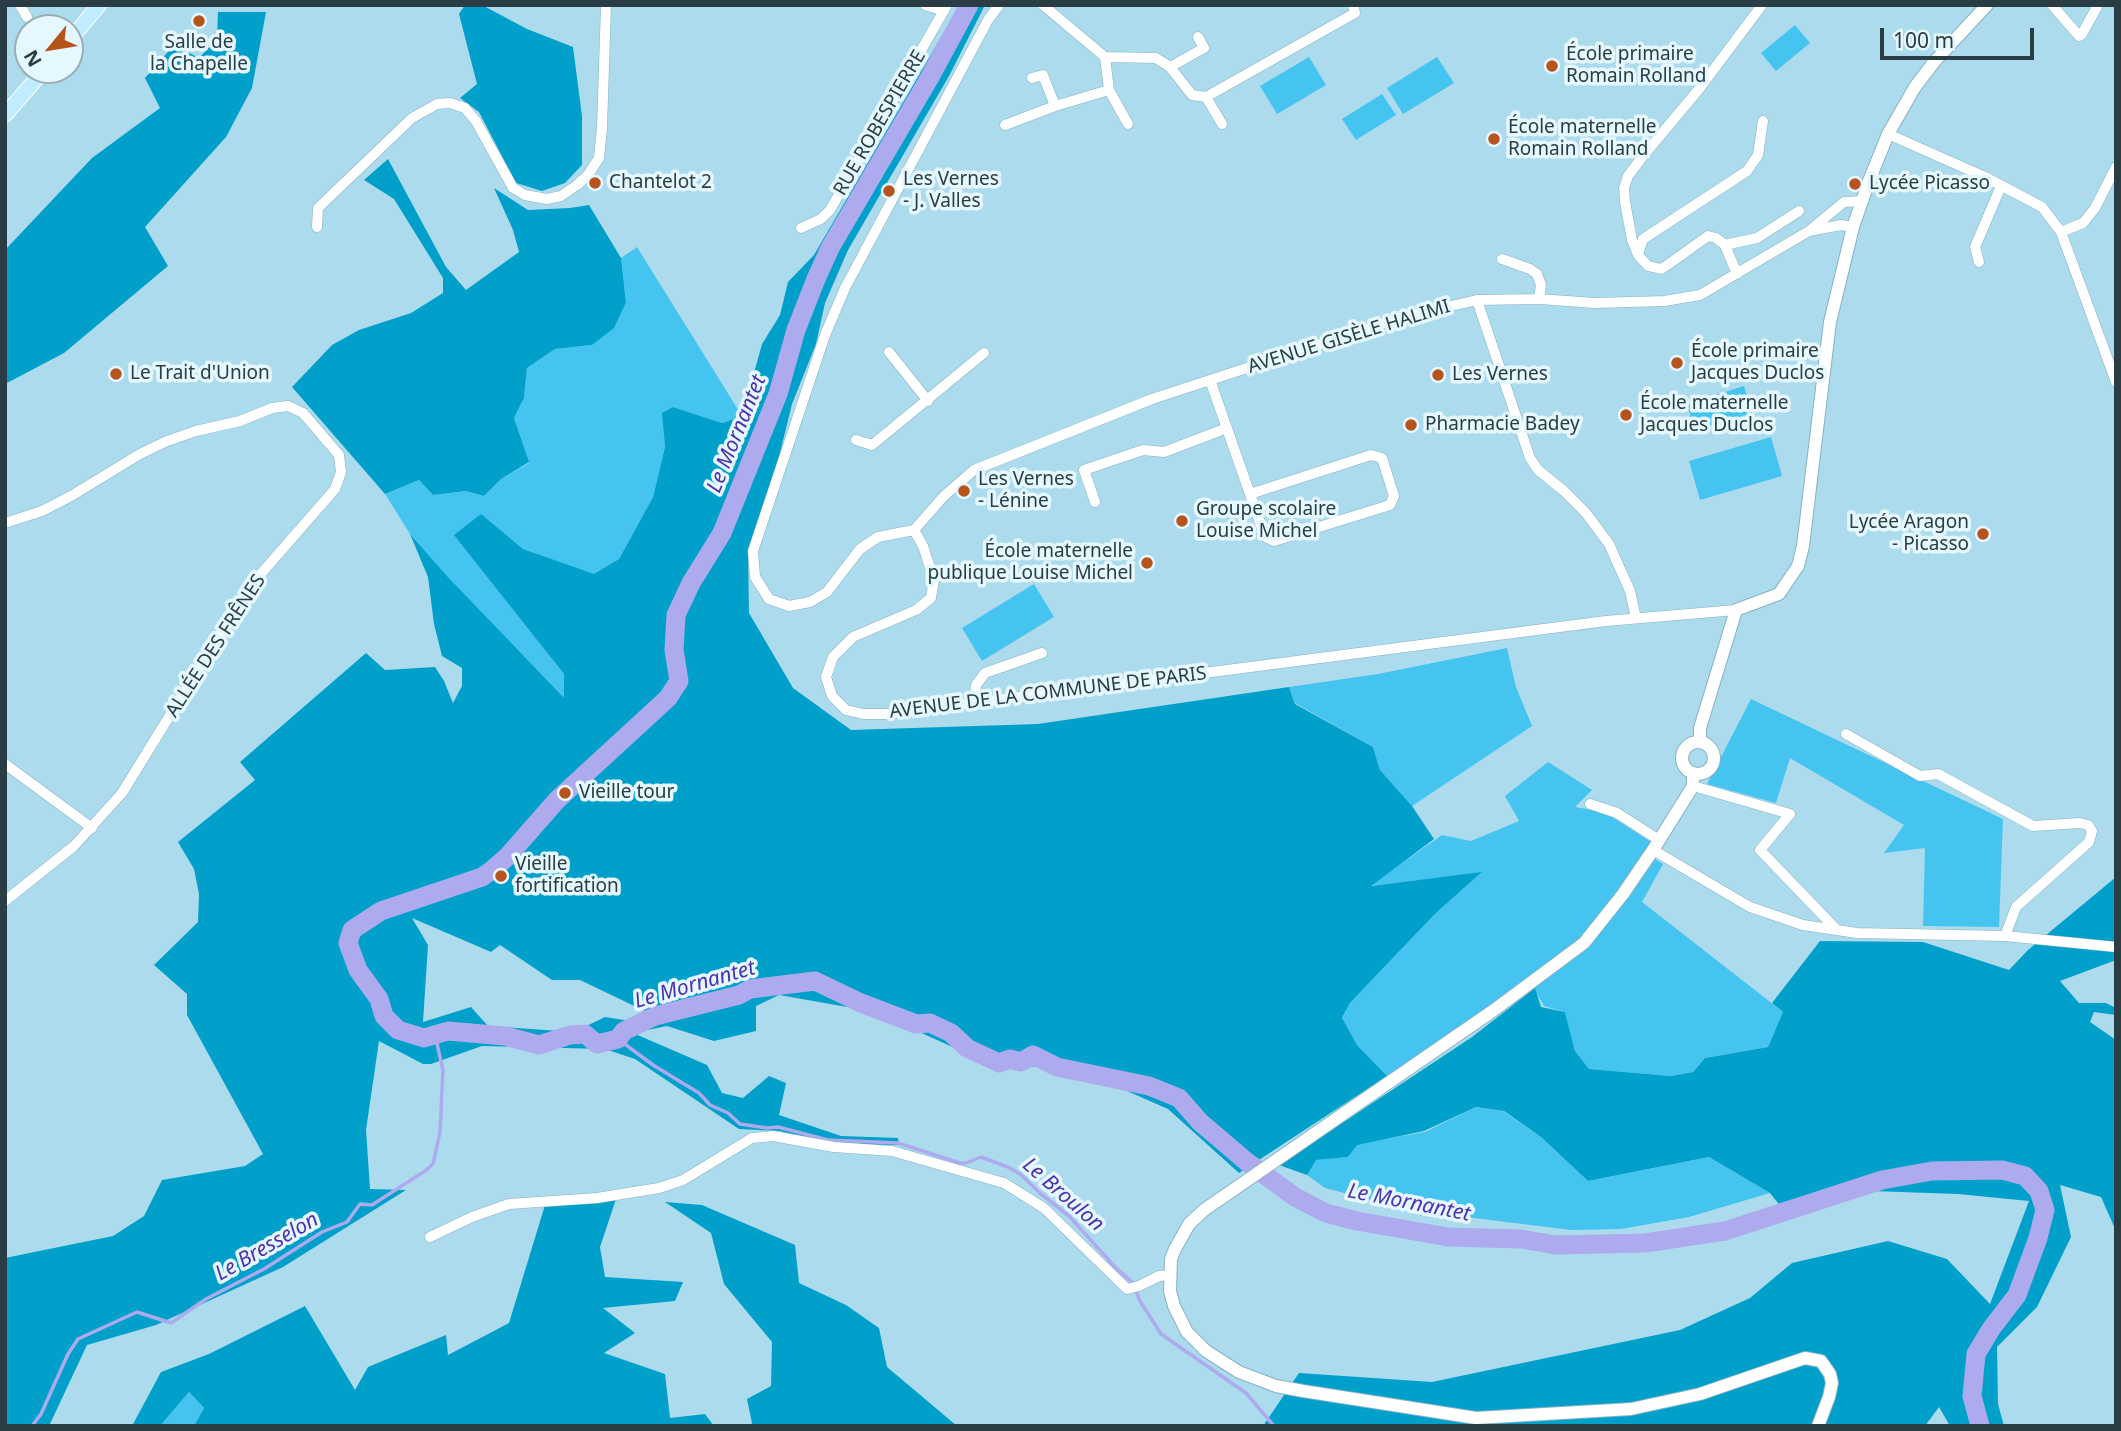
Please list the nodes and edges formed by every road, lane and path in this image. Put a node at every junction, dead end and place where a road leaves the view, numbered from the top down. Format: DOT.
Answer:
graph roads {
  1 [pos="99,5"];
  2 [pos="606,5"];
  3 [pos="925,5"];
  4 [pos="999,5"];
  5 [pos="1043,5"];
  6 [pos="1353,5"];
  7 [pos="1762,5"];
  8 [pos="1987,5"];
  9 [pos="2052,5"];
  10 [pos="2098,5"];
  11 [pos="945,8"];
  12 [pos="84,23"];
  13 [pos="1198,37"];
  14 [pos="1104,57"];
  15 [pos="1170,67"];
  16 [pos="1032,78"];
  17 [pos="32,84"];
  18 [pos="1109,90"];
  19 [pos="1206,97"];
  20 [pos="1055,106"];
  21 [pos="5,115"];
  22 [pos="1763,121"];
  23 [pos="1128,124"];
  24 [pos="1222,124"];
  25 [pos="1005,125"];
  26 [pos="1888,134"];
  27 [pos="2116,167"];
  28 [pos="2001,186"];
  29 [pos="1863,201"];
  30 [pos="1834,209"];
  31 [pos="1799,211"];
  32 [pos="1847,226"];
  33 [pos="317,227"];
  34 [pos="801,228"];
  35 [pos="1809,231"];
  36 [pos="2061,232"];
  37 [pos="1725,245"];
  38 [pos="1638,255"];
  39 [pos="1502,259"];
  40 [pos="1979,262"];
  41 [pos="1737,274"];
  42 [pos="1539,299"];
  43 [pos="1477,300"];
  44 [pos="889,352"];
  45 [pos="984,353"];
  46 [pos="1210,380"];
  47 [pos="2116,382"];
  48 [pos="928,401"];
  49 [pos="1227,428"];
  50 [pos="856,440"];
  51 [pos="1250,494"];
  52 [pos="1095,502"];
  53 [pos="5,523"];
  54 [pos="914,530"];
  55 [pos="1736,610"];
  56 [pos="1636,618"];
  57 [pos="1042,653"];
  58 [pos="974,703"];
  59 [pos="1846,734"];
  60 [pos="1700,742"];
  61 [pos="5,764"];
  62 [pos="1693,779"];
  63 [pos="1590,804"];
  64 [pos="92,828"];
  65 [pos="1656,845"];
  66 [pos="5,901"];
  67 [pos="1838,930"];
  68 [pos="2005,936"];
  69 [pos="2116,947"];
  70 [pos="430,1237"];
  71 [pos="1170,1275"];
  72 [pos="1818,1426"];
  1 -- 12 [label="main road"];
  2 -- 33 [label="street"];
  3 -- 11 [label="street"];
  4 -- 54 [label="street"];
  5 -- 14 [label="street"];
  6 -- 19 [label="street"];
  7 -- 38 [label="street"];
  8 -- 26 [label="street"];
  9 -- 10 [label="street"];
  11 -- 34 [label="street, RUE ROBESPIERRE"];
  13 -- 15 [label="street"];
  14 -- 15 [label="street"];
  14 -- 18 [label="street"];
  15 -- 19 [label="street"];
  16 -- 20 [label="street"];
  17 -- 21 [label="main road"];
  18 -- 20 [label="street"];
  18 -- 23 [label="street"];
  19 -- 24 [label="street"];
  20 -- 25 [label="street"];
  22 -- 38 [label="street"];
  26 -- 28 [label="street"];
  26 -- 29 [label="street"];
  27 -- 36 [label="street"];
  28 -- 36 [label="street"];
  28 -- 40 [label="street"];
  29 -- 30 [label="street, AVENUE GISÈLE HALIMI"];
  29 -- 32 [label="street"];
  30 -- 32 [label="street"];
  30 -- 35 [label="street, AVENUE GISÈLE HALIMI"];
  31 -- 37 [label="street"];
  32 -- 35 [label="street, AVENUE GISÈLE HALIMI"];
  32 -- 55 [label="street"];
  35 -- 41 [label="street, AVENUE GISÈLE HALIMI"];
  36 -- 47 [label="street"];
  37 -- 38 [label="street"];
  37 -- 41 [label="street"];
  39 -- 42 [label="street"];
  41 -- 42 [label="street, AVENUE GISÈLE HALIMI"];
  42 -- 43 [label="street, AVENUE GISÈLE HALIMI"];
  43 -- 46 [label="street, AVENUE GISÈLE HALIMI"];
  43 -- 56 [label="street"];
  44 -- 48 [label="street"];
  45 -- 48 [label="street"];
  46 -- 49 [label="street"];
  46 -- 54 [label="street, AVENUE GISÈLE HALIMI"];
  48 -- 50 [label="street"];
  49 -- 51 [label="street"];
  49 -- 52 [label="street"];
  51 -- 51 [label="street"];
  53 -- 64 [label="street, ALLÉE DES FRÊNES"];
  54 -- 58 [label="street, AVENUE DE LA COMMUNE DE PARIS"];
  55 -- 56 [label="street, AVENUE DE LA COMMUNE DE PARIS"];
  55 -- 60 [label="street"];
  56 -- 58 [label="street, AVENUE DE LA COMMUNE DE PARIS"];
  57 -- 58 [label="street"];
  59 -- 68 [label="street"];
  60 -- 62 [label="street"];
  60 -- 62 [label="street"];
  61 -- 64 [label="street"];
  62 -- 65 [label="street"];
  62 -- 67 [label="street"];
  63 -- 65 [label="street"];
  64 -- 66 [label="street, ALLÉE DES FRÊNES"];
  65 -- 67 [label="street"];
  65 -- 71 [label="street"];
  67 -- 68 [label="street"];
  68 -- 69 [label="street"];
  70 -- 71 [label="street"];
  71 -- 72 [label="street"];
}
